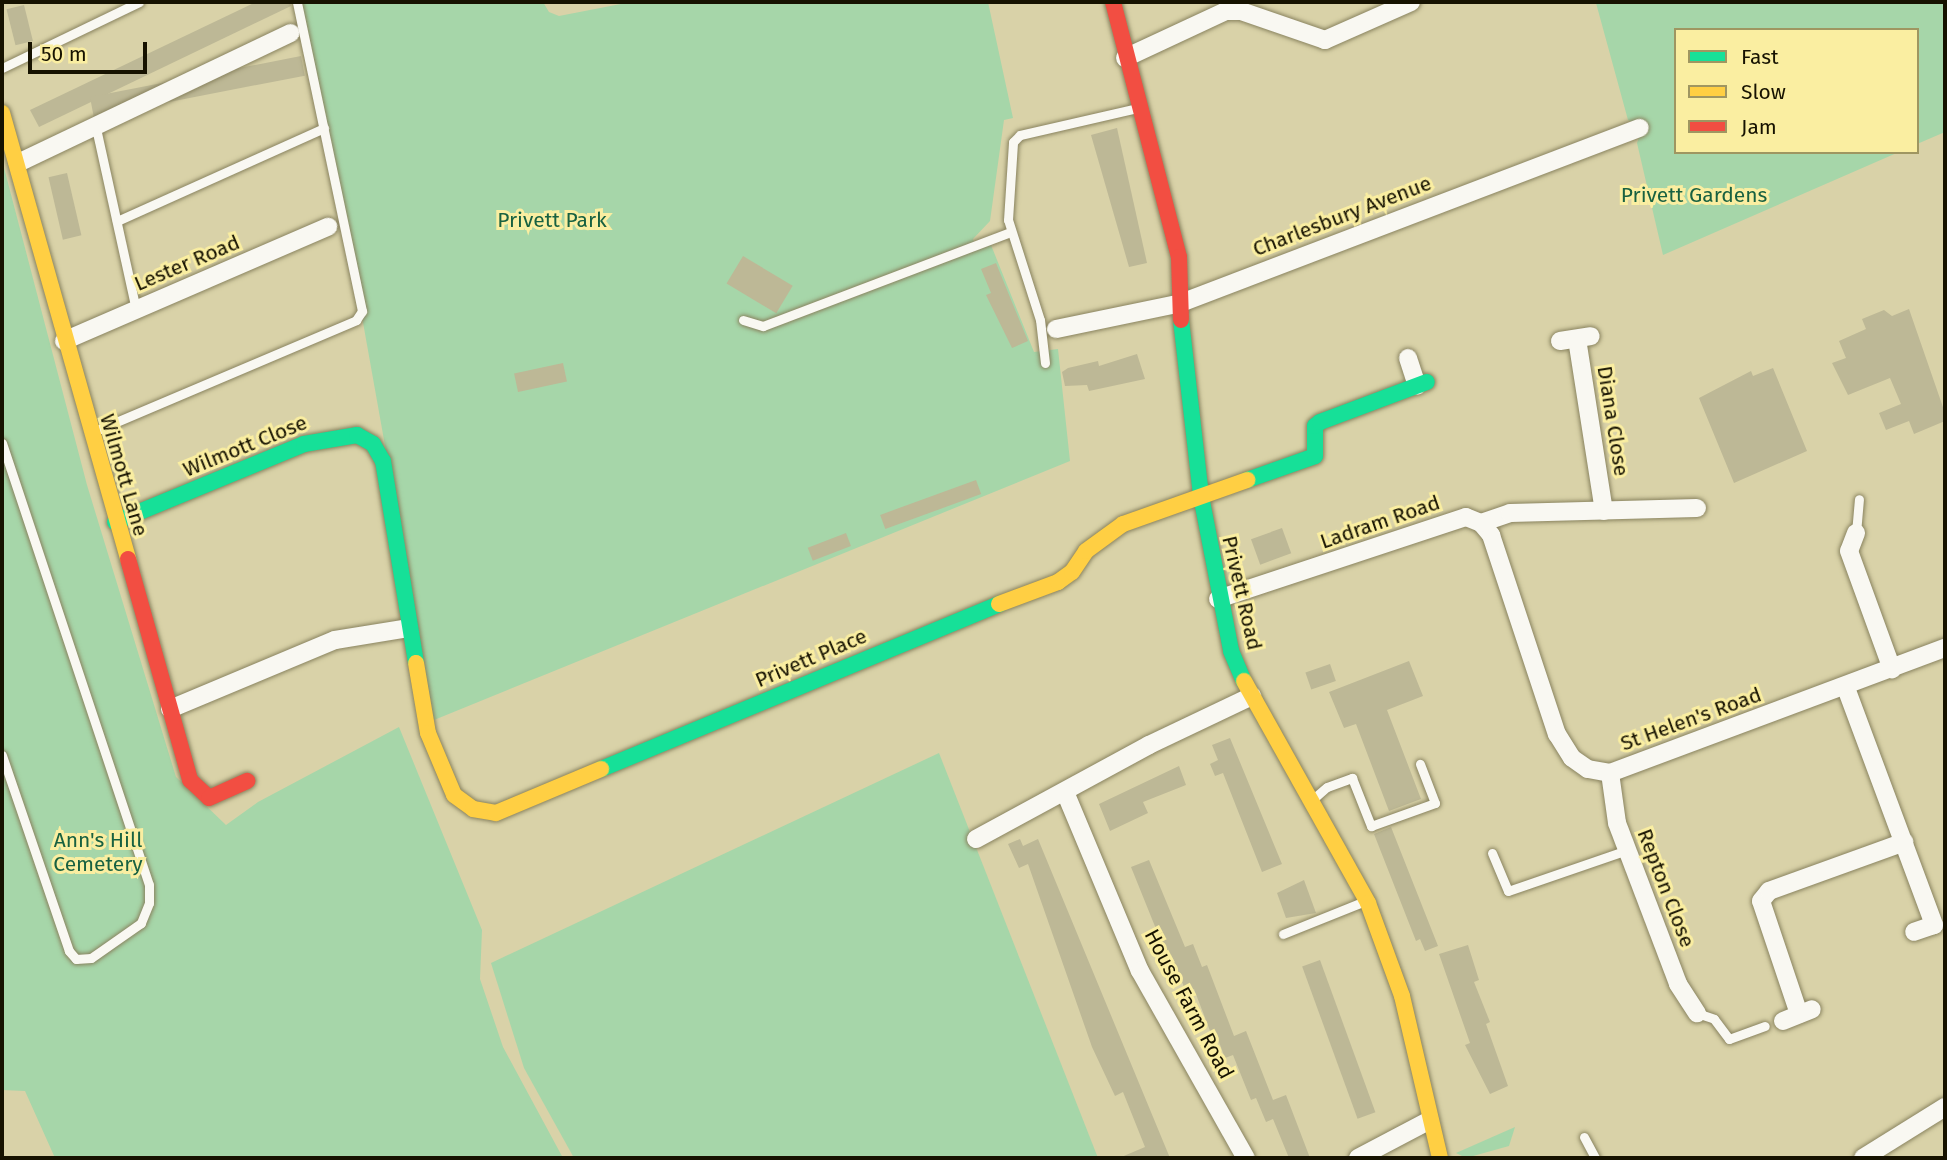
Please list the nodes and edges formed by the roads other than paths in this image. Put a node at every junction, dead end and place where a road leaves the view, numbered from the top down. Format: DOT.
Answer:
graph roads {
  1 [pos="139,2"];
  2 [pos="297,2"];
  3 [pos="1113,2"];
  4 [pos="1411,2"];
  5 [pos="1234,6"];
  6 [pos="297,31"];
  7 [pos="1125,58"];
  8 [pos="2,68"];
  9 [pos="1140,108"];
  10 [pos="2,113"];
  11 [pos="96,128"];
  12 [pos="324,128"];
  13 [pos="1640,128"];
  14 [pos="18,163"];
  15 [pos="117,221"];
  16 [pos="336,226"];
  17 [pos="1010,232"];
  18 [pos="1181,303"];
  19 [pos="136,310"];
  20 [pos="743,320"];
  21 [pos="1049,328"];
  22 [pos="1576,339"];
  23 [pos="64,341"];
  24 [pos="1408,358"];
  25 [pos="1045,363"];
  26 [pos="1422,384"];
  27 [pos="90,433"];
  28 [pos="2,443"];
  29 [pos="1200,496"];
  30 [pos="1859,499"];
  31 [pos="1688,504"];
  32 [pos="1604,511"];
  33 [pos="115,522"];
  34 [pos="1482,523"];
  35 [pos="1856,533"];
  36 [pos="1218,599"];
  37 [pos="408,628"];
  38 [pos="1945,648"];
  39 [pos="1892,669"];
  40 [pos="1846,688"];
  41 [pos="1252,696"];
  42 [pos="170,709"];
  43 [pos="2,755"];
  44 [pos="1420,764"];
  45 [pos="441,768"];
  46 [pos="1610,773"];
  47 [pos="247,781"];
  48 [pos="1066,792"];
  49 [pos="1313,799"];
  50 [pos="976,839"];
  51 [pos="1904,842"];
  52 [pos="1627,850"];
  53 [pos="1492,853"];
  54 [pos="1367,900"];
  55 [pos="1914,932"];
  56 [pos="1283,934"];
  57 [pos="1697,1013"];
  58 [pos="1798,1015"];
  59 [pos="1765,1026"];
  60 [pos="1945,1107"];
  61 [pos="1430,1120"];
  62 [pos="1584,1137"];
  63 [pos="1246,1158"];
  64 [pos="1358,1158"];
  65 [pos="1440,1158"];
  66 [pos="1595,1158"];
  67 [pos="1863,1158"];
  1 -- 8 [label="lane"];
  2 -- 6 [label="lane"];
  3 -- 7 [label="street, Privett Road"];
  4 -- 5 [label="street"];
  5 -- 7 [label="street"];
  6 -- 11 [label="street"];
  6 -- 12 [label="lane"];
  7 -- 9 [label="street, Privett Road"];
  9 -- 17 [label="lane"];
  9 -- 18 [label="street, Privett Road"];
  10 -- 14 [label="street, Wilmott Lane"];
  11 -- 14 [label="street"];
  11 -- 15 [label="lane"];
  12 -- 15 [label="lane"];
  12 -- 16 [label="lane"];
  13 -- 18 [label="street, Charlesbury Avenue"];
  14 -- 23 [label="street, Wilmott Lane"];
  15 -- 19 [label="lane"];
  16 -- 19 [label="street, Lester Road"];
  16 -- 27 [label="lane"];
  17 -- 20 [label="lane"];
  17 -- 21 [label="lane"];
  18 -- 21 [label="street, Charlesbury Avenue"];
  18 -- 29 [label="street, Privett Road"];
  19 -- 23 [label="street, Lester Road"];
  21 -- 25 [label="lane"];
  22 -- 32 [label="street, Diana Close"];
  23 -- 27 [label="street, Wilmott Lane"];
  24 -- 26 [label="street"];
  26 -- 29 [label="street, Privett Place"];
  27 -- 33 [label="street, Wilmott Lane"];
  28 -- 43 [label="lane"];
  29 -- 36 [label="street, Privett Road"];
  29 -- 45 [label="street, Privett Place"];
  30 -- 35 [label="lane"];
  31 -- 32 [label="street, Ladram Road"];
  32 -- 34 [label="street, Ladram Road"];
  33 -- 37 [label="street, Wilmott Close"];
  33 -- 42 [label="street, Wilmott Lane"];
  34 -- 36 [label="street, Ladram Road"];
  34 -- 46 [label="street, St Helen's Road"];
  35 -- 39 [label="street"];
  36 -- 41 [label="street, Privett Road"];
  37 -- 42 [label="street"];
  37 -- 45 [label="street, Wilmott Close"];
  38 -- 39 [label="street, St Helen's Road"];
  39 -- 40 [label="street, St Helen's Road"];
  40 -- 46 [label="street, St Helen's Road"];
  40 -- 51 [label="street"];
  41 -- 48 [label="street"];
  41 -- 49 [label="street, Privett Road"];
  42 -- 47 [label="street, Wilmott Lane"];
  44 -- 49 [label="lane"];
  46 -- 52 [label="street, Repton Close"];
  48 -- 50 [label="street"];
  48 -- 63 [label="street, House Farm Road"];
  49 -- 54 [label="street, Privett Road"];
  51 -- 55 [label="street"];
  51 -- 58 [label="street"];
  52 -- 53 [label="lane"];
  52 -- 57 [label="street, Repton Close"];
  54 -- 56 [label="lane"];
  54 -- 61 [label="street, Privett Road"];
  57 -- 59 [label="lane"];
  60 -- 67 [label="street"];
  61 -- 64 [label="street"];
  61 -- 65 [label="street, Privett Road"];
  62 -- 66 [label="lane"];
}
